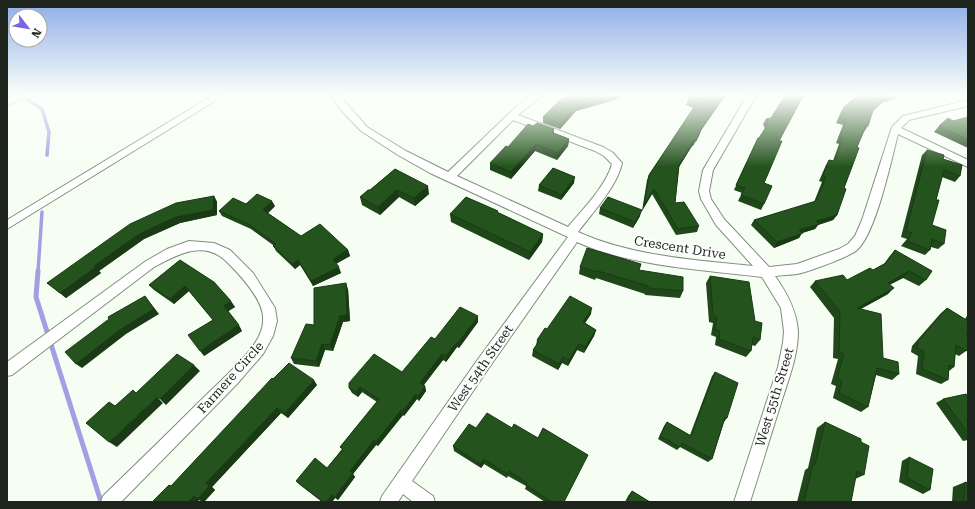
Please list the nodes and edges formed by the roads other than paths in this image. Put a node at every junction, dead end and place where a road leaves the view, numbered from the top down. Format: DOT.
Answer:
graph roads {
  1 [pos="180,120"];
  2 [pos="355,120"];
  3 [pos="507,120"];
  4 [pos="521,120"];
  5 [pos="738,120"];
  6 [pos="904,120"];
  7 [pos="895,128"];
  8 [pos="968,164"];
  9 [pos="450,178"];
  10 [pos="7,225"];
  11 [pos="572,234"];
  12 [pos="766,272"];
  13 [pos="7,370"];
  14 [pos="401,483"];
  15 [pos="113,499"];
  16 [pos="388,502"];
  17 [pos="427,502"];
  18 [pos="742,502"];
  1 -- 10 [label="street"];
  2 -- 9 [label="street, Crescent Drive"];
  3 -- 9 [label="street"];
  4 -- 11 [label="street, West 54th Street"];
  5 -- 12 [label="street, West 55th Street"];
  6 -- 7 [label="street"];
  7 -- 8 [label="street"];
  7 -- 12 [label="street, Crescent Drive"];
  9 -- 11 [label="street, Crescent Drive"];
  11 -- 12 [label="street, Crescent Drive"];
  11 -- 14 [label="street, West 54th Street"];
  12 -- 18 [label="street, West 55th Street"];
  13 -- 15 [label="street, Farmere Circle"];
  14 -- 16 [label="street, West 54th Street"];
  14 -- 17 [label="street"];
}
